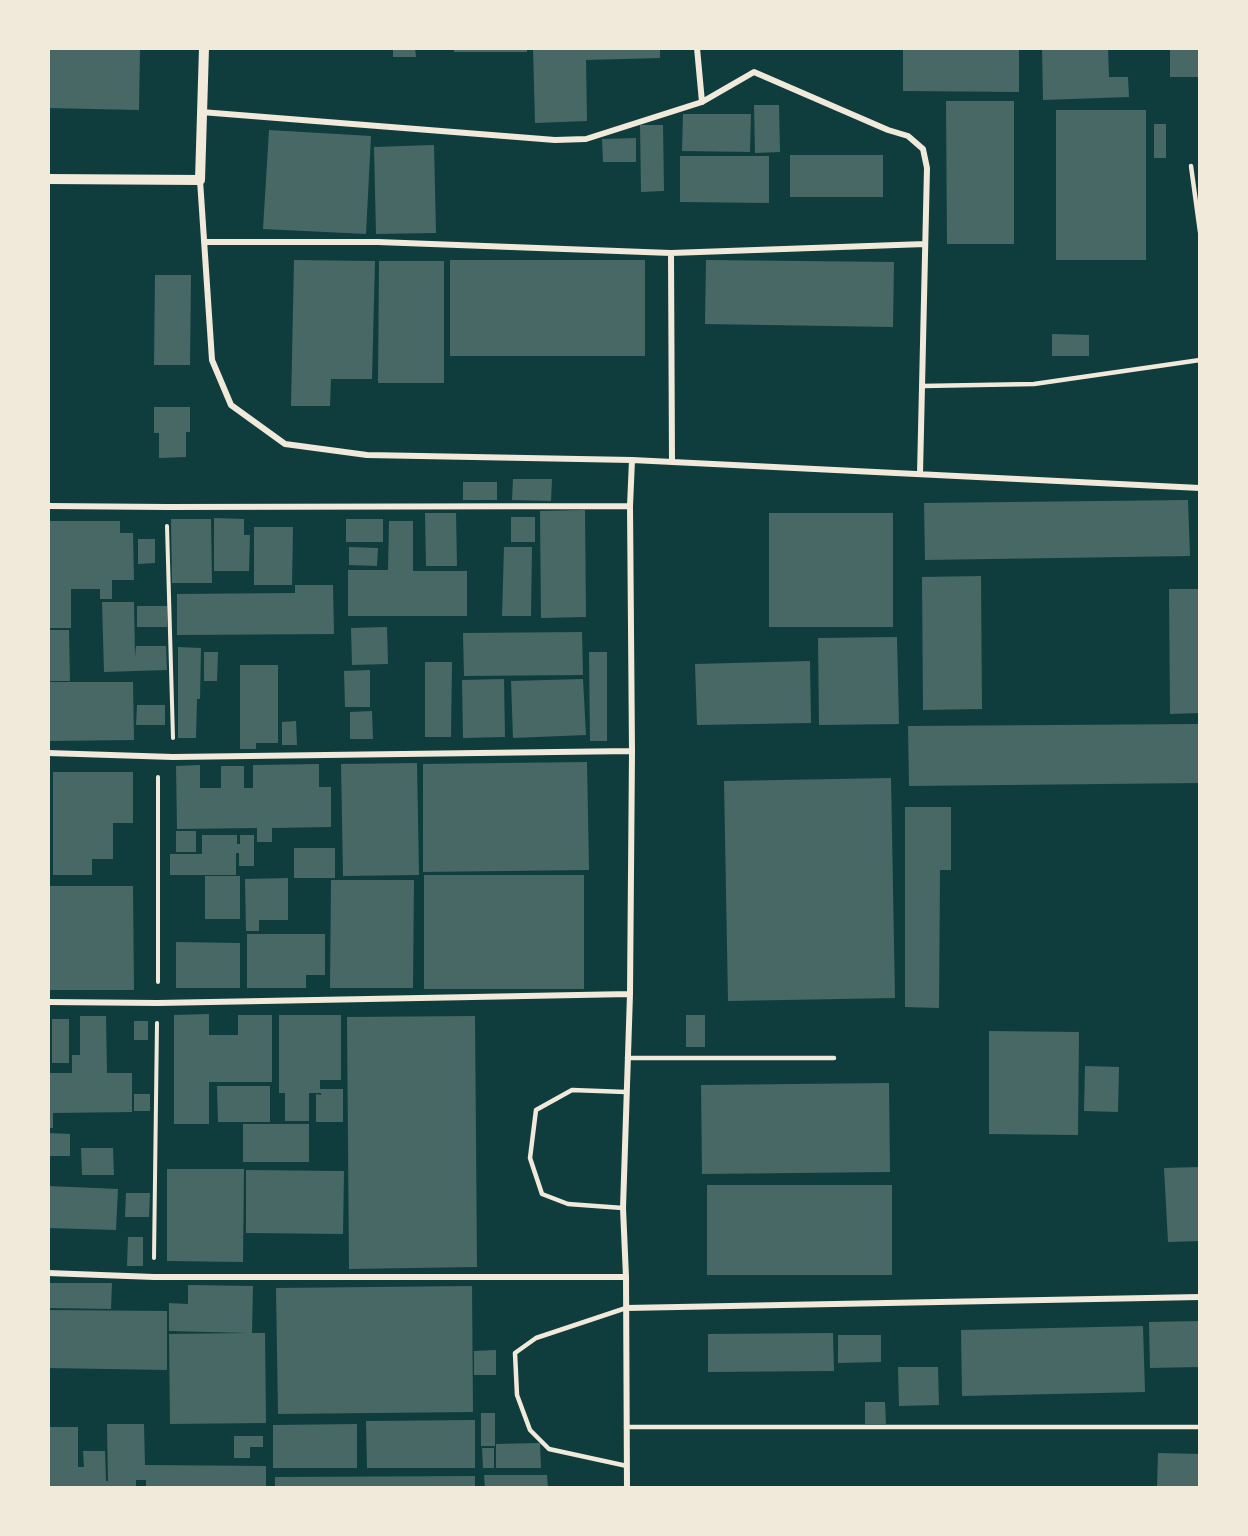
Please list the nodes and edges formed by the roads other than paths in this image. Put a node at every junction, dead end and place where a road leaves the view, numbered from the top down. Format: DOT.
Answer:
graph roads {
  1 [pos="204,48"];
  2 [pos="698,48"];
  3 [pos="702,102"];
  4 [pos="201,112"];
  5 [pos="1191,166"];
  6 [pos="48,179"];
  7 [pos="200,180"];
  8 [pos="1200,232"];
  9 [pos="204,242"];
  10 [pos="925,244"];
  11 [pos="671,254"];
  12 [pos="1200,360"];
  13 [pos="922,386"];
  14 [pos="632,460"];
  15 [pos="672,462"];
  16 [pos="920,474"];
  17 [pos="1200,488"];
  18 [pos="48,506"];
  19 [pos="630,506"];
  20 [pos="632,751"];
  21 [pos="48,753"];
  22 [pos="630,994"];
  23 [pos="48,1002"];
  24 [pos="627,1058"];
  25 [pos="834,1058"];
  26 [pos="626,1092"];
  27 [pos="623,1208"];
  28 [pos="48,1272"];
  29 [pos="626,1278"];
  30 [pos="1200,1297"];
  31 [pos="626,1308"];
  32 [pos="626,1427"];
  33 [pos="1200,1427"];
  34 [pos="627,1466"];
  35 [pos="627,1488"];
  1 -- 4 [label="street"];
  2 -- 3 [label="street"];
  3 -- 4 [label="street"];
  3 -- 10 [label="street"];
  4 -- 7 [label="street"];
  5 -- 8 [label="lane"];
  6 -- 7 [label="street"];
  7 -- 9 [label="street"];
  9 -- 11 [label="street"];
  9 -- 14 [label="street"];
  10 -- 11 [label="street"];
  10 -- 13 [label="street"];
  11 -- 15 [label="street"];
  12 -- 13 [label="lane"];
  13 -- 16 [label="street"];
  14 -- 15 [label="street"];
  14 -- 19 [label="street"];
  15 -- 16 [label="street"];
  16 -- 17 [label="street"];
  18 -- 19 [label="street"];
  19 -- 20 [label="street"];
  20 -- 21 [label="street"];
  20 -- 22 [label="street"];
  22 -- 23 [label="street"];
  22 -- 24 [label="street"];
  24 -- 25 [label="lane"];
  24 -- 26 [label="street"];
  26 -- 27 [label="street"];
  26 -- 27 [label="lane"];
  27 -- 29 [label="street"];
  28 -- 29 [label="street"];
  29 -- 31 [label="street"];
  30 -- 31 [label="street"];
  31 -- 32 [label="street"];
  31 -- 34 [label="lane"];
  32 -- 33 [label="lane"];
  32 -- 34 [label="street"];
  34 -- 35 [label="street"];
}
